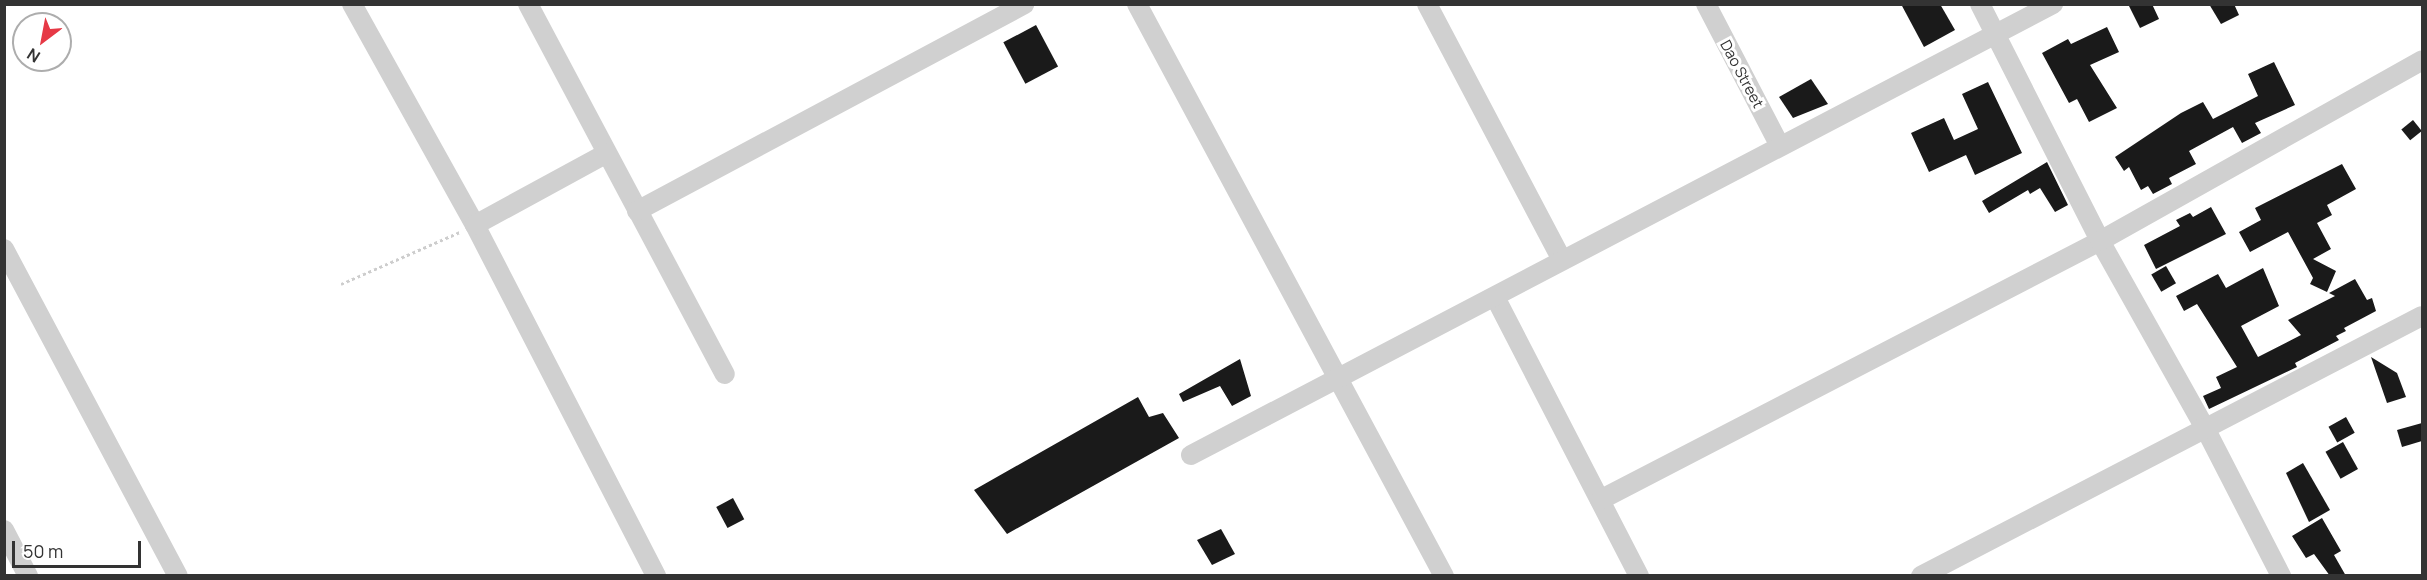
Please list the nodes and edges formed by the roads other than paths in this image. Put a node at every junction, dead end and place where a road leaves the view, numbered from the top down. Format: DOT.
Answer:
graph roads {
  1 [pos="352,4"];
  2 [pos="528,4"];
  3 [pos="1024,4"];
  4 [pos="1427,4"];
  5 [pos="1706,4"];
  6 [pos="1980,4"];
  7 [pos="2053,4"];
  8 [pos="1142,6"];
  9 [pos="1995,34"];
  10 [pos="2422,60"];
  11 [pos="1779,144"];
  12 [pos="607,153"];
  13 [pos="638,211"];
  14 [pos="475,225"];
  15 [pos="2100,241"];
  16 [pos="4,249"];
  17 [pos="1562,260"];
  18 [pos="1495,297"];
  19 [pos="2422,316"];
  20 [pos="725,374"];
  21 [pos="1336,378"];
  22 [pos="2204,426"];
  23 [pos="1191,455"];
  24 [pos="1600,500"];
  25 [pos="4,530"];
  26 [pos="28,576"];
  27 [pos="178,576"];
  28 [pos="656,576"];
  29 [pos="1444,576"];
  30 [pos="1639,576"];
  31 [pos="1921,576"];
  32 [pos="2281,576"];
  1 -- 14 [label="street"];
  2 -- 12 [label="street"];
  3 -- 13 [label="street"];
  4 -- 17 [label="street"];
  5 -- 11 [label="street, Dao Street"];
  6 -- 9 [label="street"];
  7 -- 9 [label="street"];
  8 -- 21 [label="street"];
  9 -- 11 [label="street"];
  9 -- 15 [label="street"];
  10 -- 15 [label="street"];
  11 -- 17 [label="street"];
  12 -- 13 [label="street"];
  12 -- 14 [label="street"];
  13 -- 20 [label="street"];
  14 -- 28 [label="street"];
  15 -- 22 [label="street"];
  15 -- 24 [label="street"];
  16 -- 27 [label="street"];
  17 -- 18 [label="street"];
  18 -- 21 [label="street"];
  18 -- 24 [label="street"];
  19 -- 22 [label="street"];
  21 -- 23 [label="street"];
  21 -- 29 [label="street"];
  22 -- 31 [label="street"];
  22 -- 32 [label="street"];
  24 -- 30 [label="street"];
  25 -- 26 [label="street"];
}
